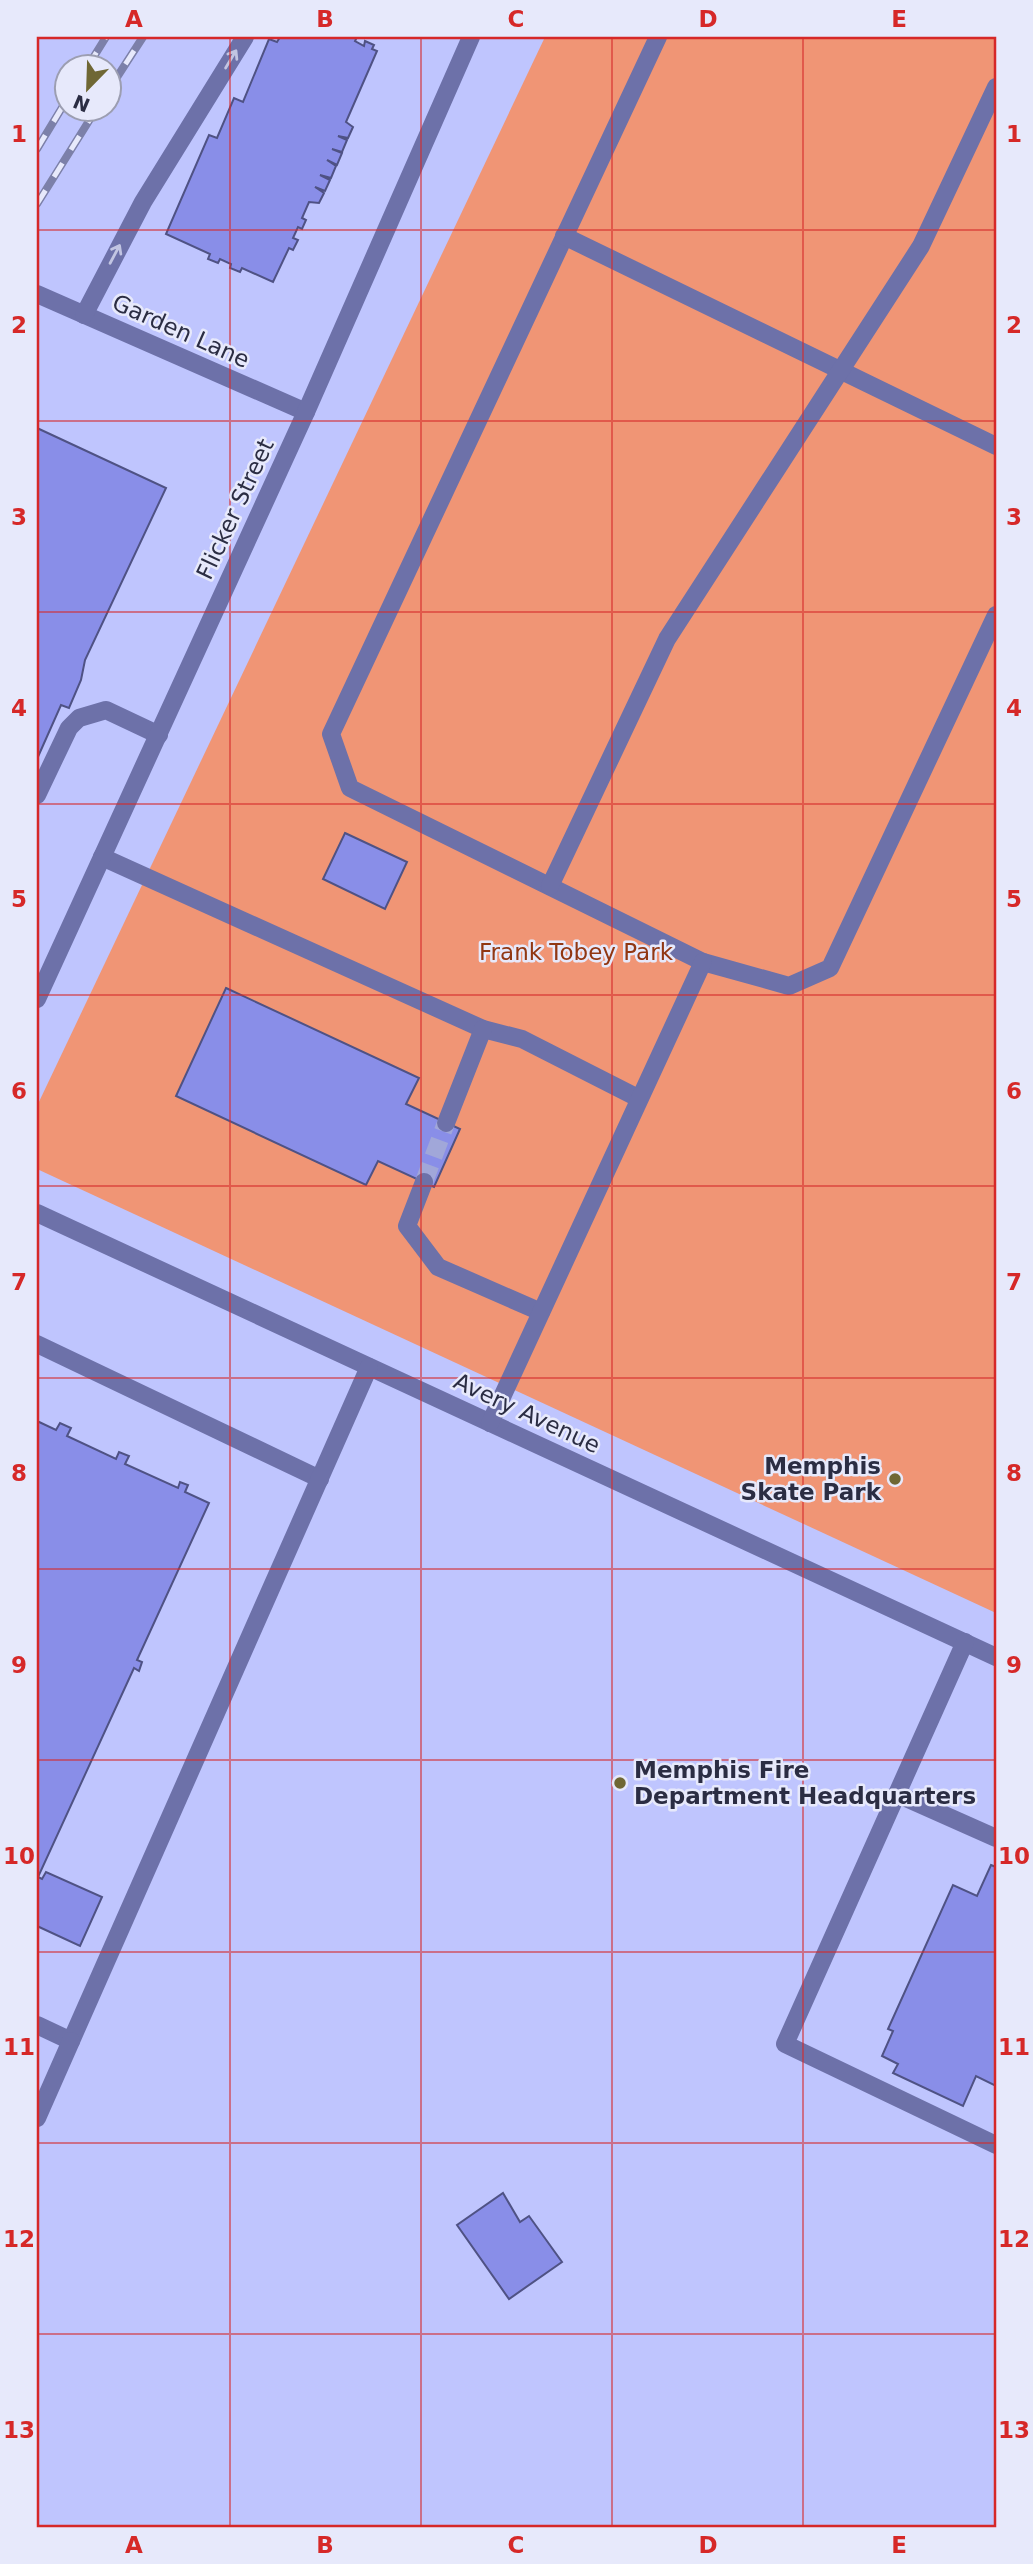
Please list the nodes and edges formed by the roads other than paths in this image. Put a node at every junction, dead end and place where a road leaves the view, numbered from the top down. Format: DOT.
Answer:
graph roads {
  1 [pos="245,37"];
  2 [pos="471,37"];
  3 [pos="658,37"];
  4 [pos="996,87"];
  5 [pos="565,236"];
  6 [pos="37,294"];
  7 [pos="83,315"];
  8 [pos="840,371"];
  9 [pos="306,412"];
  10 [pos="996,446"];
  11 [pos="996,615"];
  12 [pos="159,735"];
  13 [pos="37,795"];
  14 [pos="102,857"];
  15 [pos="550,886"];
  16 [pos="703,962"];
  17 [pos="37,999"];
  18 [pos="483,1029"];
  19 [pos="638,1098"];
  20 [pos="446,1123"];
  21 [pos="424,1182"];
  22 [pos="37,1213"];
  23 [pos="541,1312"];
  24 [pos="37,1344"];
  25 [pos="369,1367"];
  26 [pos="490,1423"];
  27 [pos="320,1479"];
  28 [pos="965,1642"];
  29 [pos="996,1657"];
  30 [pos="897,1794"];
  31 [pos="996,1838"];
  32 [pos="37,2025"];
  33 [pos="71,2041"];
  34 [pos="37,2118"];
  35 [pos="996,2145"];
  7 -- 1 [label="street, one-way"];
  2 -- 9 [label="street, Flicker Street"];
  3 -- 5 [label="street"];
  4 -- 8 [label="street"];
  5 -- 8 [label="street"];
  5 -- 15 [label="street"];
  6 -- 7 [label="street, Garden Lane"];
  7 -- 9 [label="street, Garden Lane"];
  8 -- 10 [label="street"];
  8 -- 15 [label="street"];
  9 -- 12 [label="street, Flicker Street"];
  11 -- 16 [label="street"];
  12 -- 13 [label="street"];
  12 -- 14 [label="street, Flicker Street"];
  14 -- 17 [label="street, Flicker Street"];
  14 -- 18 [label="street"];
  15 -- 16 [label="street"];
  16 -- 19 [label="street"];
  18 -- 19 [label="street"];
  18 -- 20 [label="street"];
  19 -- 23 [label="street"];
  21 -- 23 [label="street"];
  22 -- 25 [label="street, Avery Avenue"];
  23 -- 26 [label="street"];
  24 -- 27 [label="street"];
  25 -- 26 [label="street, Avery Avenue"];
  25 -- 27 [label="street"];
  26 -- 28 [label="street, Avery Avenue"];
  27 -- 33 [label="street"];
  28 -- 29 [label="street, Avery Avenue"];
  28 -- 30 [label="street"];
  30 -- 31 [label="street"];
  30 -- 35 [label="street"];
  32 -- 33 [label="street"];
  33 -- 34 [label="street"];
}
